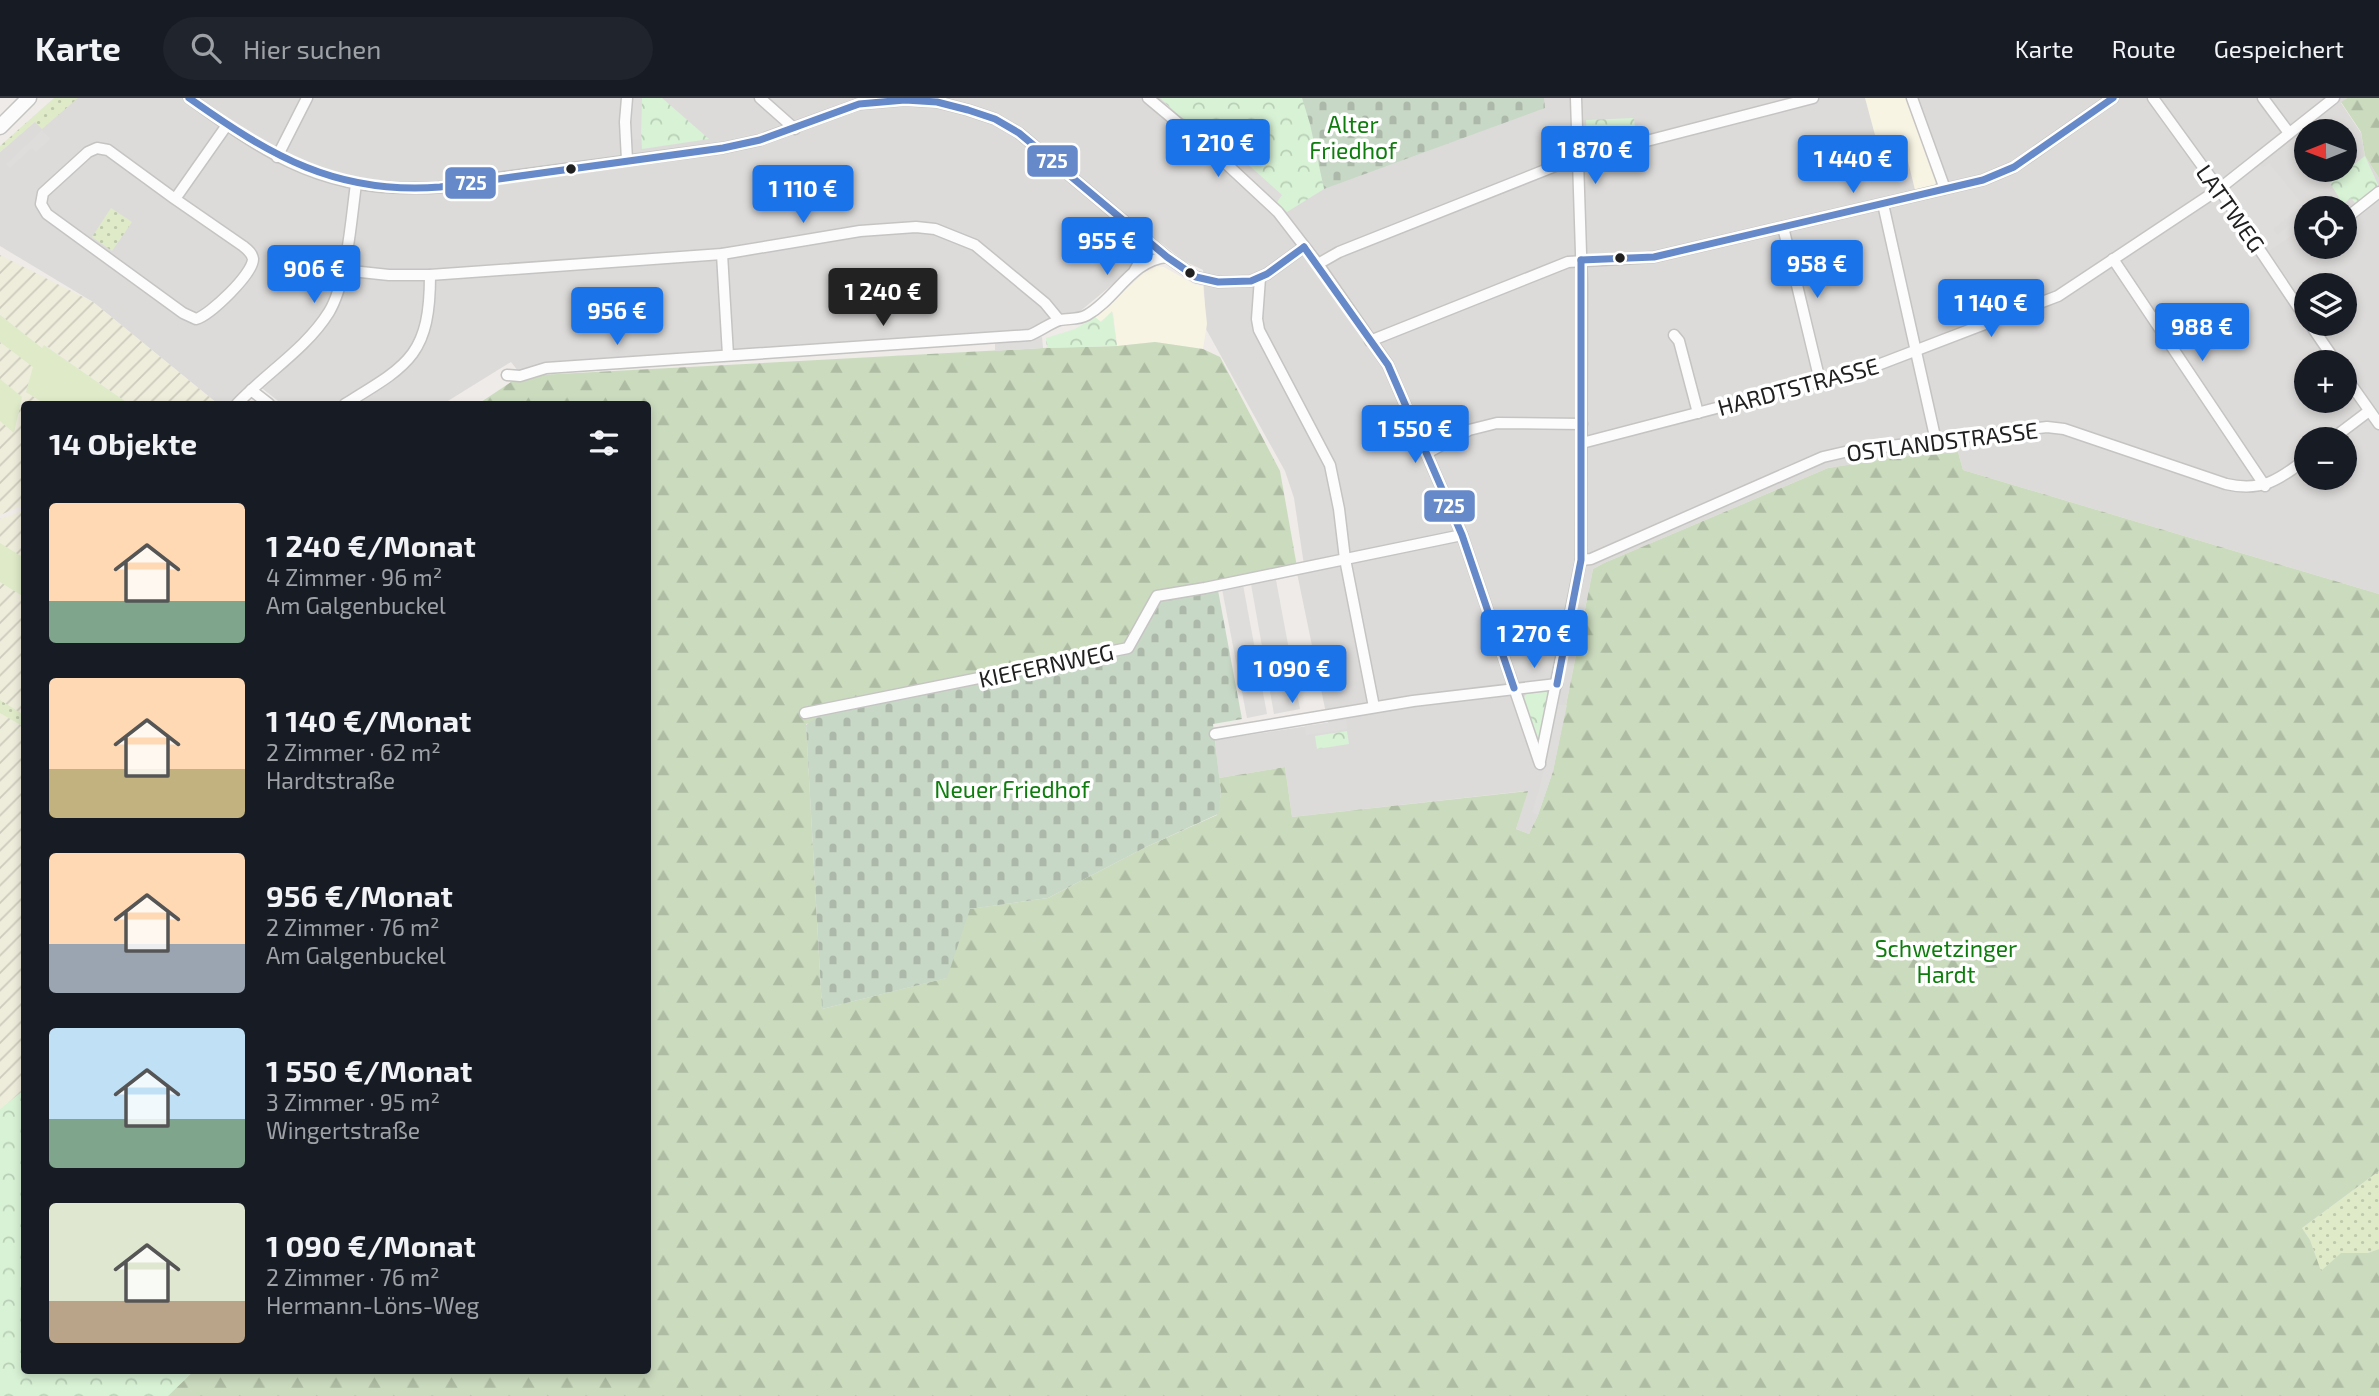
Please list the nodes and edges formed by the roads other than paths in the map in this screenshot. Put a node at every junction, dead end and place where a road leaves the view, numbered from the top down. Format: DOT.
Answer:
graph roads {
  1 [pos="189,98"];
  2 [pos="307,98"];
  3 [pos="627,98"];
  4 [pos="760,98"];
  5 [pos="872,98"];
  6 [pos="1148,98"];
  7 [pos="1576,98"];
  8 [pos="1812,98"];
  9 [pos="1912,98"];
  10 [pos="2113,98"];
  11 [pos="2153,98"];
  12 [pos="2263,98"];
  13 [pos="2334,98"];
  14 [pos="924,99"];
  15 [pos="937,100"];
  16 [pos="25,102"];
  17 [pos="859,104"];
  18 [pos="227,125"];
  19 [pos="0,127"];
  20 [pos="795,129"];
  21 [pos="2289,133"];
  22 [pos="1578,152"];
  23 [pos="277,157"];
  24 [pos="627,160"];
  25 [pos="356,184"];
  26 [pos="1945,189"];
  27 [pos="2219,189"];
  28 [pos="2379,192"];
  29 [pos="175,199"];
  30 [pos="1882,204"];
  31 [pos="2357,209"];
  32 [pos="1783,227"];
  33 [pos="1144,237"];
  34 [pos="1304,247"];
  35 [pos="722,254"];
  36 [pos="1167,257"];
  37 [pos="2113,259"];
  38 [pos="1581,260"];
  39 [pos="1318,264"];
  40 [pos="342,270"];
  41 [pos="1134,272"];
  42 [pos="430,275"];
  43 [pos="1260,278"];
  44 [pos="2294,301"];
  45 [pos="1059,320"];
  46 [pos="1674,335"];
  47 [pos="1370,341"];
  48 [pos="1916,352"];
  49 [pos="728,355"];
  50 [pos="507,375"];
  51 [pos="1820,381"];
  52 [pos="251,390"];
  53 [pos="2357,392"];
  54 [pos="240,401"];
  55 [pos="265,401"];
  56 [pos="350,401"];
  57 [pos="1698,413"];
  58 [pos="2376,418"];
  59 [pos="1582,424"];
  60 [pos="2357,427"];
  61 [pos="1936,441"];
  62 [pos="1582,443"];
  63 [pos="1427,453"];
  64 [pos="2294,468"];
  65 [pos="2264,486"];
  66 [pos="1462,535"];
  67 [pos="1345,559"];
  68 [pos="1581,560"];
  69 [pos="1557,684"];
  70 [pos="1514,688"];
  71 [pos="1374,707"];
  72 [pos="806,713"];
  73 [pos="1214,734"];
  1 -- 18 [label="street"];
  2 -- 23 [label="street"];
  3 -- 24 [label="street"];
  4 -- 20 [label="street"];
  5 -- 17 [label="street"];
  6 -- 34 [label="street"];
  7 -- 22 [label="street"];
  8 -- 22 [label="street"];
  9 -- 26 [label="street"];
  10 -- 26 [label="street"];
  11 -- 27 [label="street, LATTWEG"];
  12 -- 21 [label="street"];
  13 -- 21 [label="street, HARDTSTRASSE"];
  14 -- 15 [label="street"];
  14 -- 17 [label="street"];
  15 -- 33 [label="street"];
  16 -- 19 [label="street"];
  17 -- 20 [label="street"];
  18 -- 23 [label="street"];
  18 -- 29 [label="street"];
  20 -- 24 [label="street"];
  21 -- 27 [label="street, HARDTSTRASSE"];
  22 -- 38 [label="street"];
  22 -- 39 [label="street"];
  23 -- 25 [label="street"];
  24 -- 25 [label="street"];
  25 -- 40 [label="street"];
  26 -- 30 [label="street"];
  27 -- 37 [label="street, HARDTSTRASSE"];
  27 -- 44 [label="street, LATTWEG"];
  28 -- 31 [label="street"];
  29 -- 29 [label="street"];
  30 -- 32 [label="street"];
  30 -- 48 [label="street"];
  32 -- 38 [label="street"];
  32 -- 51 [label="street"];
  33 -- 36 [label="street"];
  33 -- 41 [label="street"];
  34 -- 39 [label="street"];
  34 -- 43 [label="street"];
  35 -- 42 [label="street"];
  35 -- 45 [label="street"];
  35 -- 49 [label="street"];
  36 -- 41 [label="street"];
  36 -- 43 [label="street"];
  37 -- 48 [label="street, HARDTSTRASSE"];
  37 -- 65 [label="street"];
  38 -- 47 [label="street"];
  38 -- 59 [label="street"];
  39 -- 47 [label="street"];
  40 -- 42 [label="street"];
  40 -- 52 [label="street"];
  41 -- 45 [label="street"];
  42 -- 56 [label="street"];
  43 -- 67 [label="street"];
  45 -- 49 [label="street"];
  46 -- 57 [label="street"];
  47 -- 63 [label="street"];
  48 -- 51 [label="street, HARDTSTRASSE"];
  48 -- 61 [label="street"];
  49 -- 50 [label="street"];
  51 -- 57 [label="street, HARDTSTRASSE"];
  52 -- 54 [label="street"];
  52 -- 55 [label="street"];
  53 -- 58 [label="street"];
  57 -- 62 [label="street, HARDTSTRASSE"];
  58 -- 60 [label="street"];
  59 -- 62 [label="street"];
  59 -- 63 [label="street"];
  61 -- 65 [label="street, OSTLANDSTRASSE"];
  61 -- 68 [label="street, OSTLANDSTRASSE"];
  62 -- 68 [label="street"];
  63 -- 66 [label="street"];
  64 -- 65 [label="street"];
  66 -- 67 [label="street, KIEFERNWEG"];
  66 -- 70 [label="street"];
  67 -- 71 [label="street"];
  67 -- 72 [label="street, KIEFERNWEG"];
  68 -- 69 [label="street"];
  69 -- 70 [label="street"];
  69 -- 70 [label="street"];
  70 -- 71 [label="street"];
  71 -- 73 [label="street"];
}
